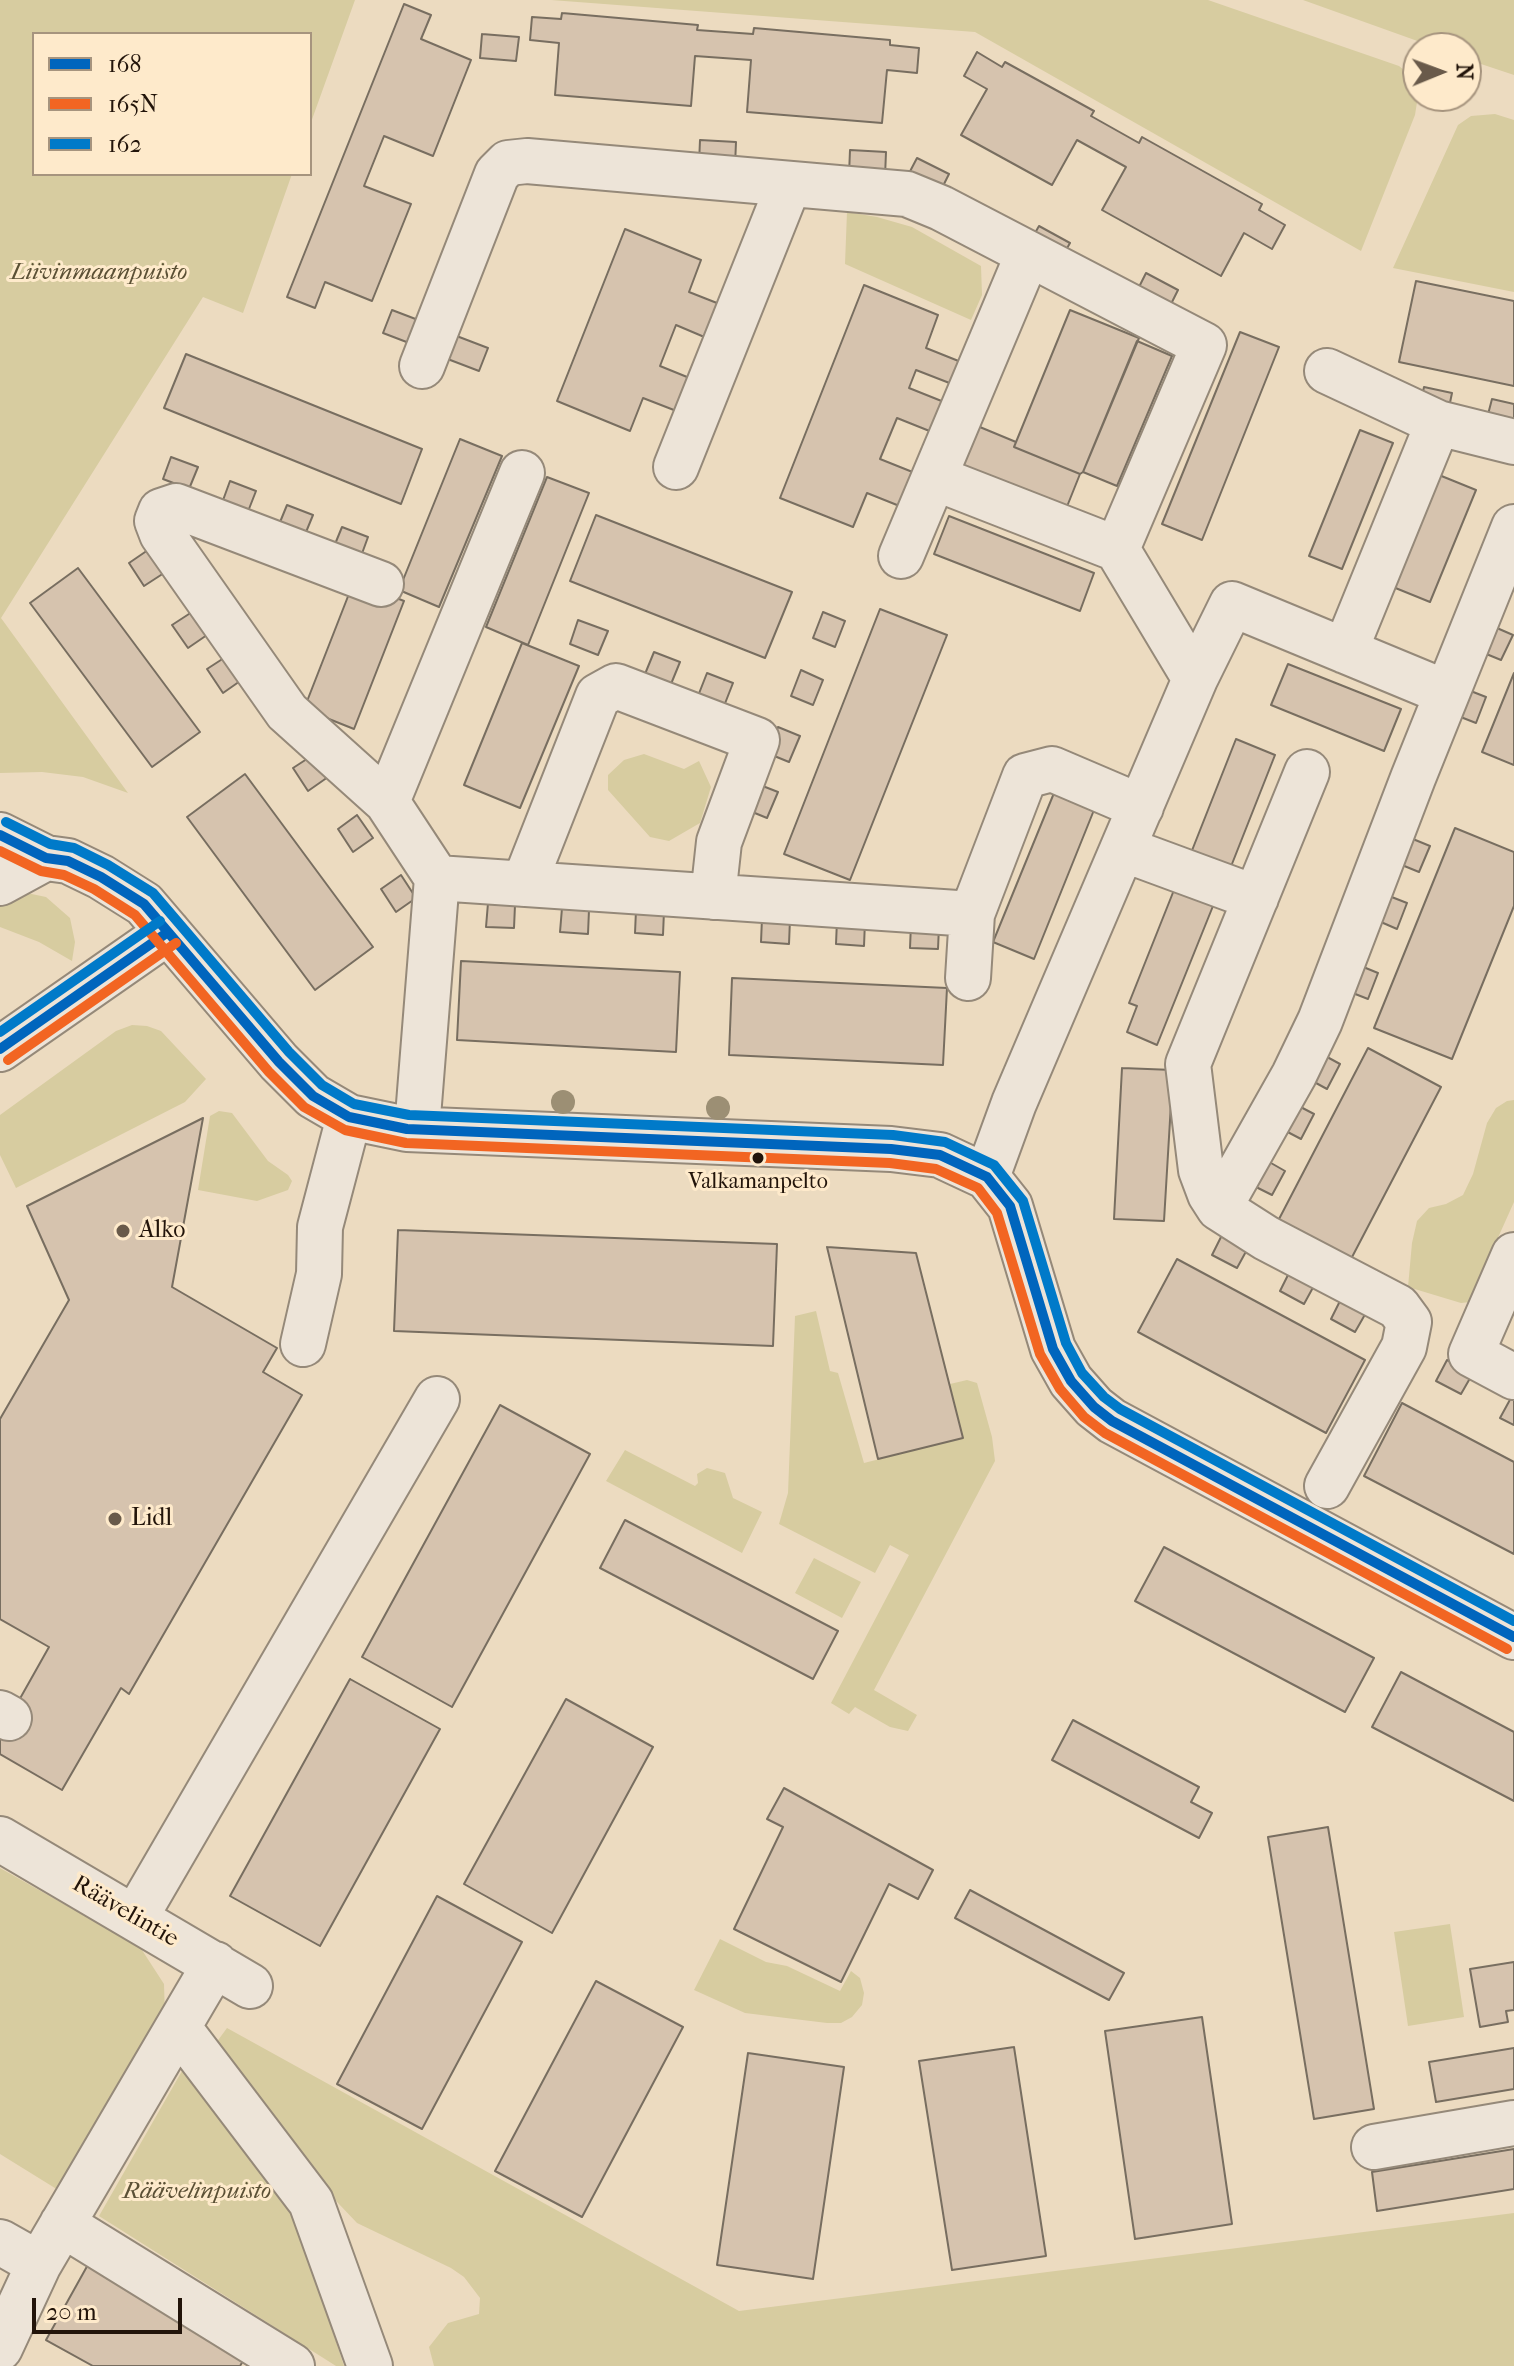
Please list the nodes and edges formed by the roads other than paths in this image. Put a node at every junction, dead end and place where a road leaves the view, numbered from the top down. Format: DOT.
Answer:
graph roads {
  1 [pos="789,184"];
  2 [pos="1028,254"];
  3 [pos="422,366"];
  4 [pos="1327,371"];
  5 [pos="1438,423"];
  6 [pos="1514,442"];
  7 [pos="676,467"];
  8 [pos="522,473"];
  9 [pos="935,478"];
  10 [pos="1514,527"];
  11 [pos="1117,549"];
  12 [pos="901,556"];
  13 [pos="381,584"];
  14 [pos="1345,651"];
  15 [pos="1195,679"];
  16 [pos="1447,693"];
  17 [pos="1307,772"];
  18 [pos="387,802"];
  19 [pos="1141,807"];
  20 [pos="0,835"];
  21 [pos="1123,849"];
  22 [pos="46,858"];
  23 [pos="437,878"];
  24 [pos="0,883"];
  25 [pos="524,884"];
  26 [pos="713,897"];
  27 [pos="1256,898"];
  28 [pos="972,914"];
  29 [pos="168,932"];
  30 [pos="968,978"];
  31 [pos="0,1049"];
  32 [pos="349,1117"];
  33 [pos="417,1129"];
  34 [pos="987,1177"];
  35 [pos="1219,1208"];
  36 [pos="1514,1255"];
  37 [pos="1409,1322"];
  38 [pos="303,1344"];
  39 [pos="1471,1354"];
  40 [pos="1514,1377"];
  41 [pos="437,1399"];
  42 [pos="1327,1486"];
  43 [pos="1514,1637"];
  44 [pos="0,1839"];
  45 [pos="135,1918"];
  46 [pos="178,2027"];
  47 [pos="1514,2123"];
  48 [pos="1374,2147"];
  49 [pos="62,2224"];
  50 [pos="0,2242"];
  51 [pos="39,2264"];
  52 [pos="0,2348"];
  53 [pos="292,2366"];
  54 [pos="370,2366"];
  1 -- 2 [label="street"];
  1 -- 3 [label="street"];
  1 -- 7 [label="street"];
  2 -- 9 [label="street"];
  2 -- 11 [label="street"];
  4 -- 5 [label="street"];
  5 -- 6 [label="street"];
  5 -- 14 [label="street"];
  8 -- 18 [label="street"];
  9 -- 11 [label="street"];
  9 -- 12 [label="street"];
  10 -- 16 [label="street"];
  11 -- 15 [label="street"];
  13 -- 18 [label="street"];
  14 -- 15 [label="street"];
  14 -- 16 [label="street"];
  15 -- 19 [label="street"];
  16 -- 35 [label="street"];
  17 -- 27 [label="street"];
  18 -- 23 [label="street"];
  19 -- 21 [label="street"];
  19 -- 28 [label="street"];
  20 -- 22 [label="street"];
  21 -- 27 [label="street"];
  21 -- 34 [label="street"];
  22 -- 24 [label="street"];
  22 -- 29 [label="street"];
  23 -- 25 [label="street"];
  23 -- 33 [label="street"];
  25 -- 26 [label="street"];
  25 -- 26 [label="street"];
  26 -- 28 [label="street"];
  27 -- 35 [label="street"];
  28 -- 30 [label="street"];
  29 -- 31 [label="street"];
  29 -- 32 [label="street"];
  32 -- 33 [label="street"];
  32 -- 38 [label="street"];
  33 -- 34 [label="street"];
  34 -- 43 [label="street"];
  35 -- 37 [label="street"];
  36 -- 39 [label="street"];
  37 -- 39 [label="street"];
  37 -- 42 [label="street"];
  39 -- 40 [label="street"];
  41 -- 45 [label="street"];
  44 -- 45 [label="street, Räävelintie"];
  45 -- 46 [label="street, Räävelintie"];
  46 -- 49 [label="street"];
  46 -- 54 [label="street"];
  47 -- 48 [label="street"];
  49 -- 51 [label="street"];
  49 -- 53 [label="street"];
  50 -- 51 [label="street"];
  51 -- 52 [label="street"];
}
